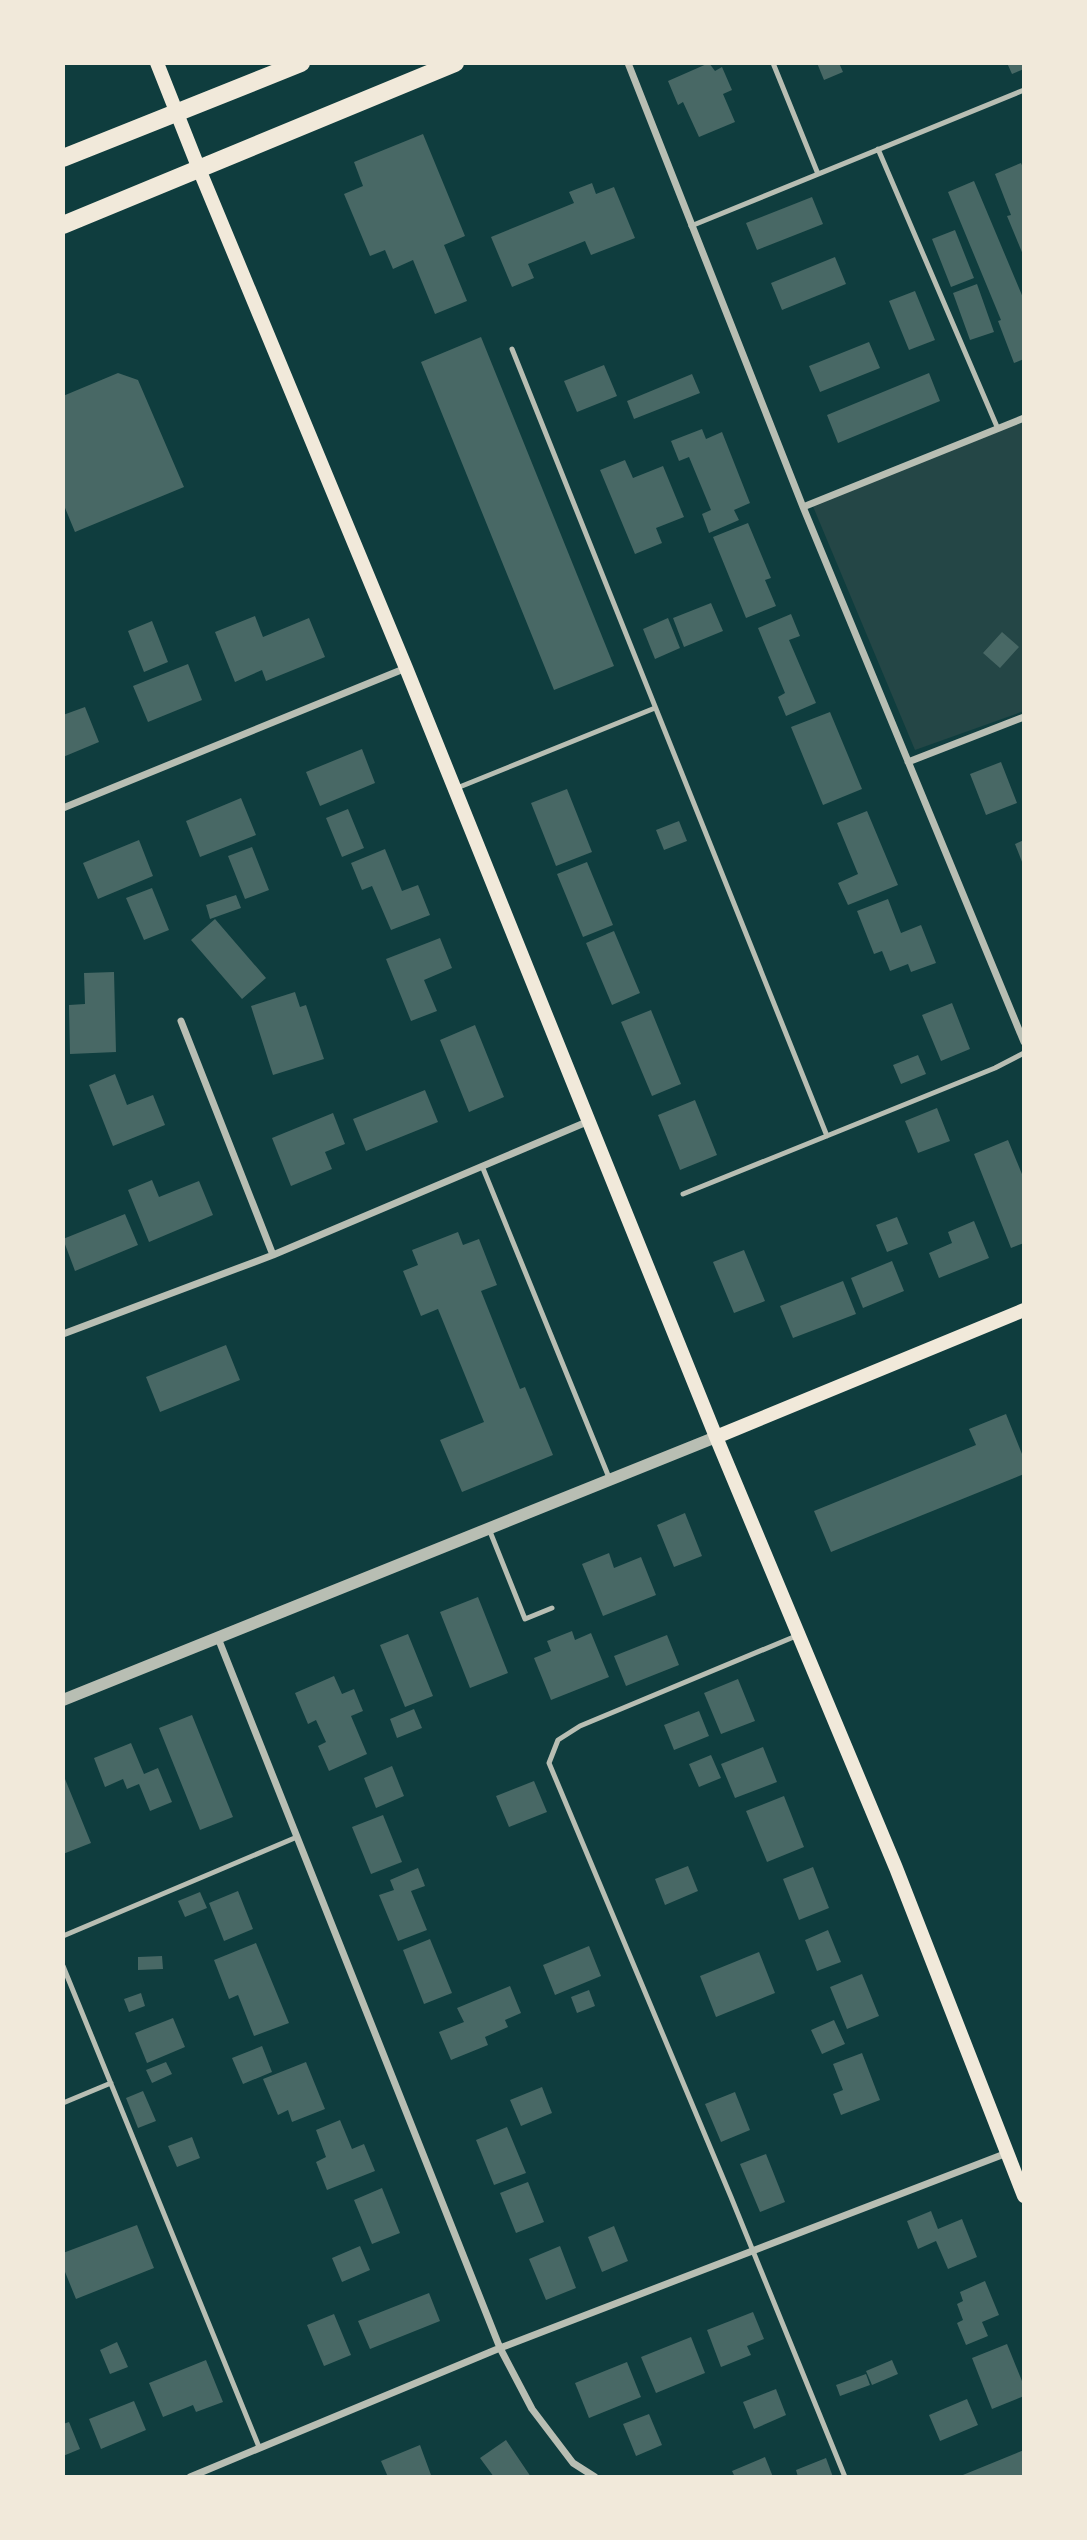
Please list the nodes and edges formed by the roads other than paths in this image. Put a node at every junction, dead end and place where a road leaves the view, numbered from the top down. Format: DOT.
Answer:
graph roads {
  1 [pos="157,63"];
  2 [pos="302,63"];
  3 [pos="456,63"];
  4 [pos="628,63"];
  5 [pos="773,63"];
  6 [pos="1024,90"];
  7 [pos="177,111"];
  8 [pos="878,149"];
  9 [pos="63,158"];
  10 [pos="199,169"];
  11 [pos="818,174"];
  12 [pos="63,225"];
  13 [pos="691,226"];
  14 [pos="512,349"];
  15 [pos="1024,418"];
  16 [pos="998,429"];
  17 [pos="803,507"];
  18 [pos="406,668"];
  19 [pos="655,708"];
  20 [pos="1024,717"];
  21 [pos="908,762"];
  22 [pos="454,789"];
  23 [pos="63,808"];
  24 [pos="181,1021"];
  25 [pos="1024,1042"];
  26 [pos="1024,1053"];
  27 [pos="589,1121"];
  28 [pos="827,1136"];
  29 [pos="482,1166"];
  30 [pos="683,1194"];
  31 [pos="273,1255"];
  32 [pos="1024,1310"];
  33 [pos="63,1334"];
  34 [pos="716,1437"];
  35 [pos="610,1480"];
  36 [pos="489,1529"];
  37 [pos="552,1608"];
  38 [pos="799,1635"];
  39 [pos="218,1638"];
  40 [pos="63,1700"];
  41 [pos="297,1837"];
  42 [pos="63,1936"];
  43 [pos="63,1966"];
  44 [pos="111,2083"];
  45 [pos="63,2103"];
  46 [pos="1007,2153"];
  47 [pos="1024,2196"];
  48 [pos="752,2251"];
  49 [pos="500,2348"];
  50 [pos="259,2446"];
  51 [pos="190,2477"];
  52 [pos="595,2477"];
  53 [pos="845,2477"];
  1 -- 7 [label="main road"];
  2 -- 7 [label="main road"];
  3 -- 10 [label="main road"];
  4 -- 13 [label="street"];
  5 -- 11 [label="lane"];
  6 -- 8 [label="lane"];
  7 -- 9 [label="main road"];
  7 -- 10 [label="main road"];
  8 -- 11 [label="lane"];
  8 -- 16 [label="lane"];
  10 -- 12 [label="main road"];
  10 -- 18 [label="main road"];
  11 -- 13 [label="lane"];
  13 -- 17 [label="street"];
  14 -- 19 [label="lane"];
  15 -- 16 [label="street"];
  16 -- 17 [label="street"];
  17 -- 21 [label="street"];
  18 -- 22 [label="main road"];
  18 -- 23 [label="street"];
  19 -- 22 [label="lane"];
  19 -- 28 [label="lane"];
  20 -- 21 [label="street"];
  21 -- 25 [label="street"];
  22 -- 27 [label="main road"];
  24 -- 31 [label="street"];
  26 -- 28 [label="lane"];
  27 -- 29 [label="street"];
  27 -- 34 [label="main road"];
  28 -- 30 [label="lane"];
  29 -- 31 [label="street"];
  29 -- 35 [label="lane"];
  31 -- 33 [label="street"];
  32 -- 34 [label="main road"];
  34 -- 35 [label="street"];
  34 -- 38 [label="main road"];
  35 -- 36 [label="street"];
  36 -- 37 [label="lane"];
  36 -- 39 [label="street"];
  38 -- 46 [label="main road"];
  38 -- 48 [label="lane"];
  39 -- 40 [label="street"];
  39 -- 41 [label="street"];
  41 -- 42 [label="lane"];
  41 -- 49 [label="street"];
  43 -- 44 [label="lane"];
  44 -- 45 [label="lane"];
  44 -- 50 [label="lane"];
  46 -- 47 [label="main road"];
  46 -- 48 [label="street"];
  48 -- 49 [label="street"];
  48 -- 53 [label="lane"];
  49 -- 50 [label="street"];
  49 -- 52 [label="street"];
  50 -- 51 [label="street"];
}
